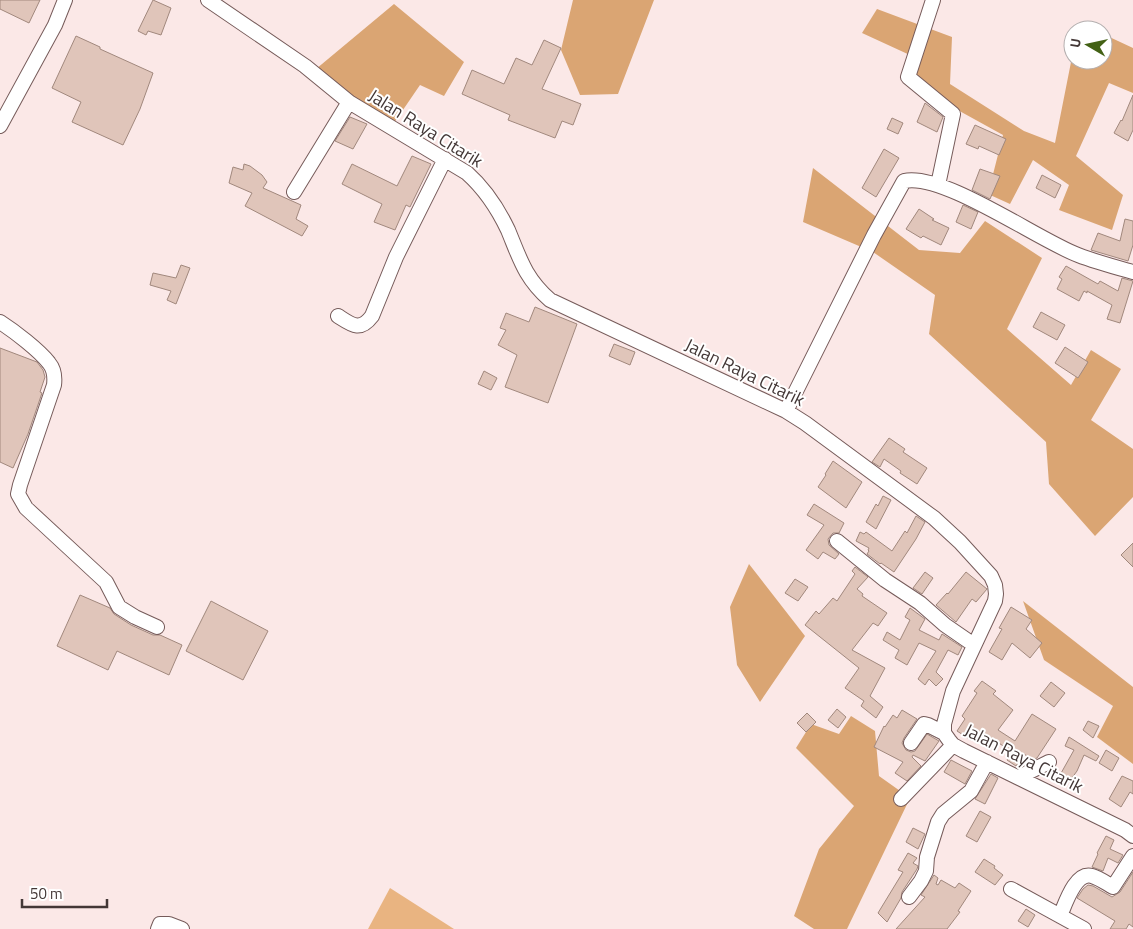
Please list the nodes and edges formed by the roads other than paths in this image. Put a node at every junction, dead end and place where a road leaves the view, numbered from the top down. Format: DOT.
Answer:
graph roads {
  1 [pos="65,0"];
  2 [pos="208,0"];
  3 [pos="932,0"];
  4 [pos="350,102"];
  5 [pos="0,126"];
  6 [pos="445,159"];
  7 [pos="938,186"];
  8 [pos="294,192"];
  9 [pos="1133,272"];
  10 [pos="338,316"];
  11 [pos="0,322"];
  12 [pos="786,411"];
  13 [pos="837,541"];
  14 [pos="156,628"];
  15 [pos="974,645"];
  16 [pos="944,733"];
  17 [pos="911,743"];
  18 [pos="953,745"];
  19 [pos="988,762"];
  20 [pos="1049,762"];
  21 [pos="1019,777"];
  22 [pos="901,799"];
  23 [pos="1133,836"];
  24 [pos="1133,856"];
  25 [pos="1011,889"];
  26 [pos="909,897"];
  27 [pos="1060,916"];
  28 [pos="158,929"];
  29 [pos="182,929"];
  30 [pos="1084,929"];
  1 -- 5 [label="street"];
  2 -- 4 [label="street, Jalan Raya Citarik"];
  3 -- 7 [label="street"];
  4 -- 6 [label="street, Jalan Raya Citarik"];
  4 -- 8 [label="street"];
  6 -- 10 [label="street"];
  6 -- 12 [label="street, Jalan Raya Citarik"];
  7 -- 9 [label="street"];
  7 -- 12 [label="street"];
  11 -- 14 [label="street"];
  12 -- 15 [label="street, Jalan Raya Citarik"];
  13 -- 15 [label="street"];
  15 -- 16 [label="street, Jalan Raya Citarik"];
  16 -- 17 [label="street"];
  16 -- 18 [label="street, Jalan Raya Citarik"];
  18 -- 19 [label="street, Jalan Raya Citarik"];
  18 -- 22 [label="street"];
  19 -- 21 [label="street, Jalan Raya Citarik"];
  19 -- 26 [label="street"];
  20 -- 21 [label="street"];
  21 -- 23 [label="street, Jalan Raya Citarik"];
  24 -- 27 [label="street"];
  25 -- 27 [label="street"];
  27 -- 30 [label="street"];
  28 -- 29 [label="street"];
}
